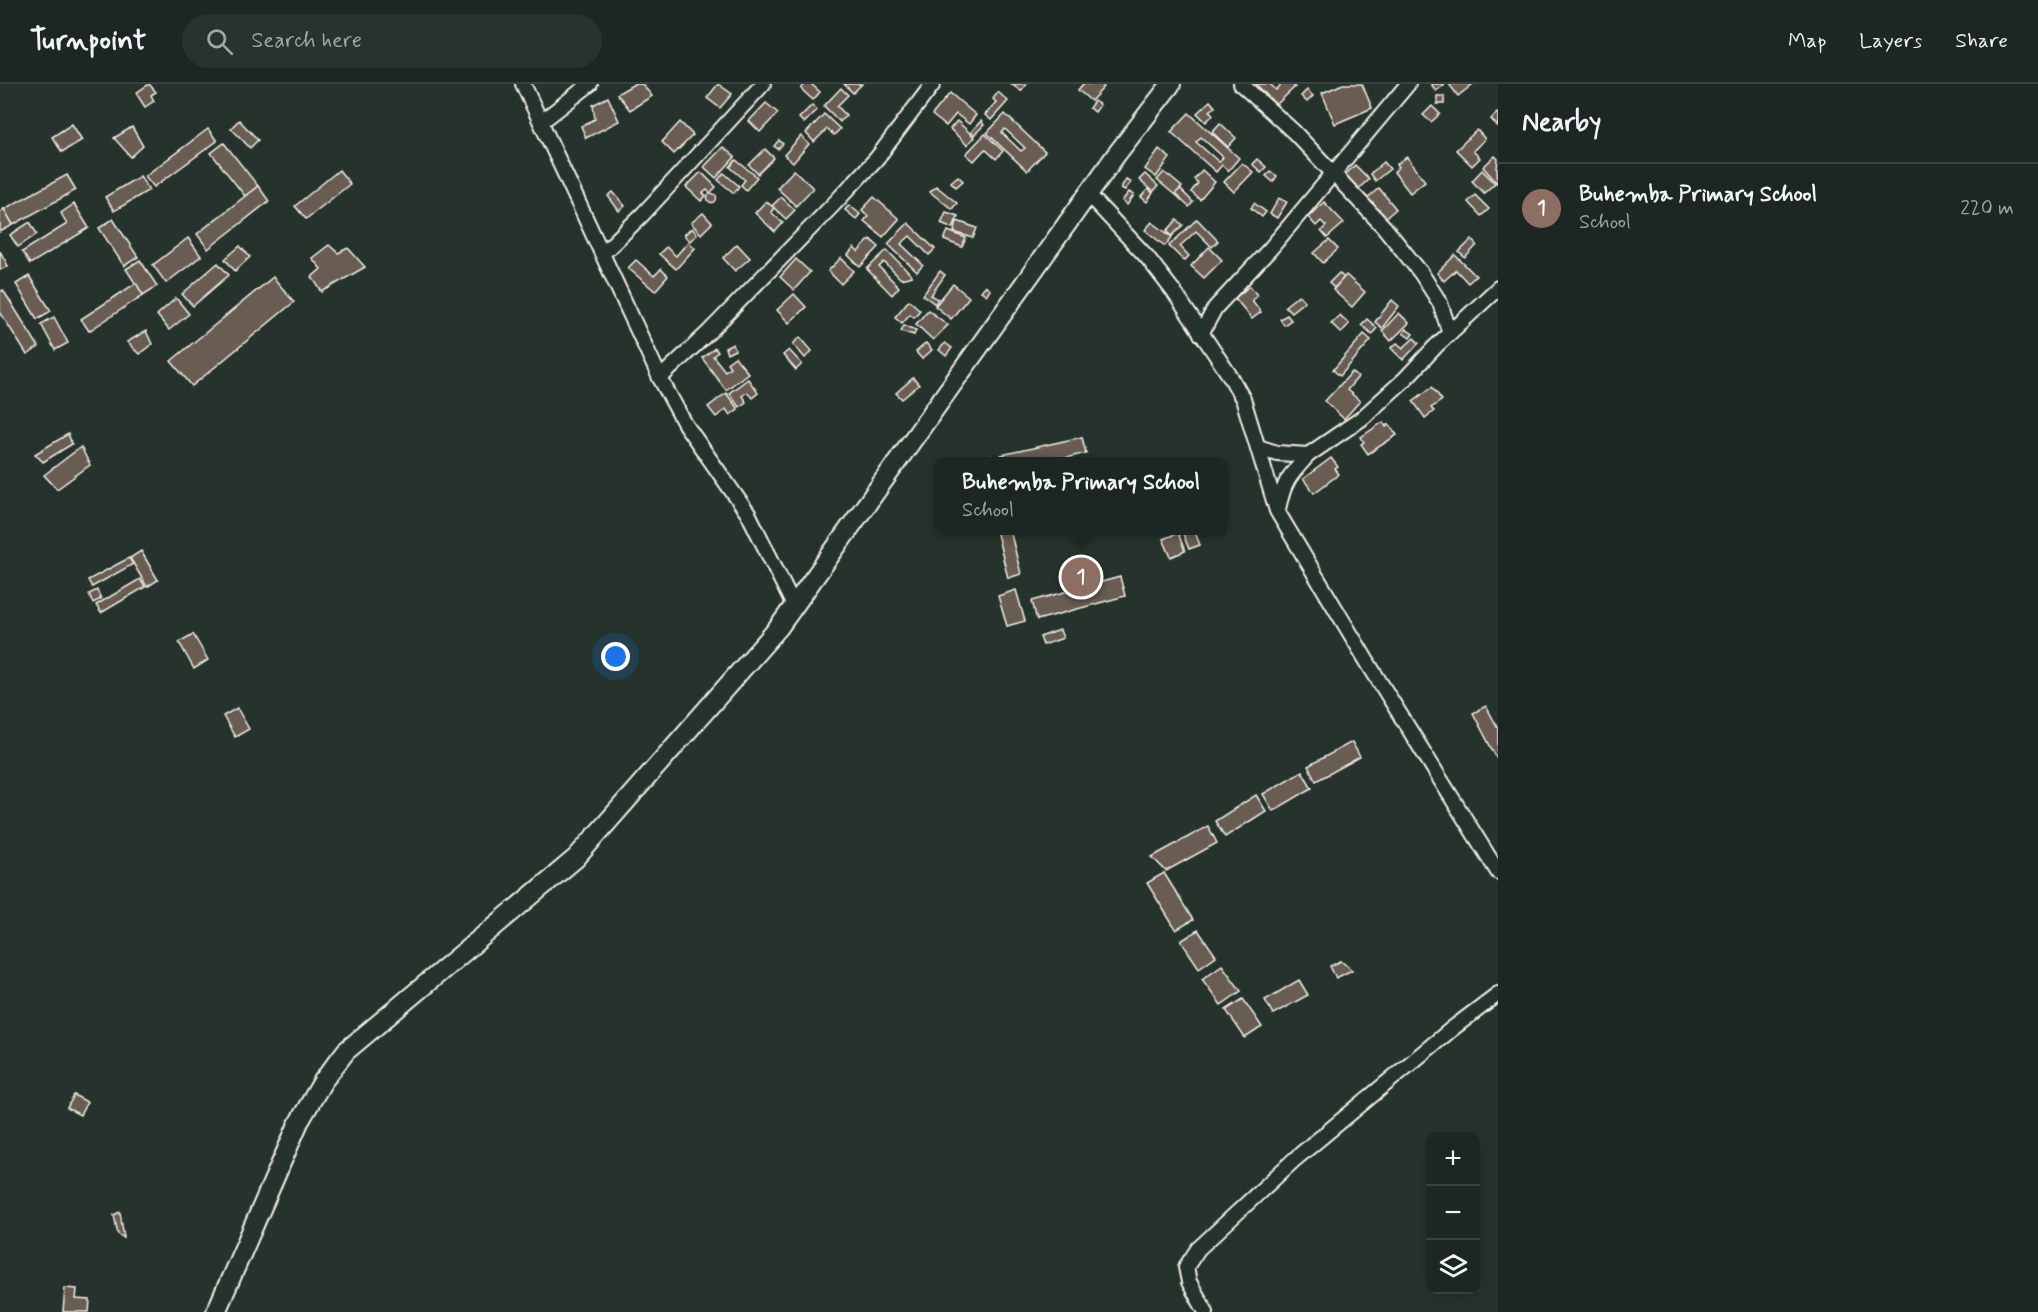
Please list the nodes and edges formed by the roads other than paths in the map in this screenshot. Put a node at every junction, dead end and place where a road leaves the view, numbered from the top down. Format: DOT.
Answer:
graph roads {
  1 [pos="523,84"];
  2 [pos="590,84"];
  3 [pos="763,84"];
  4 [pos="933,84"];
  5 [pos="1171,84"];
  6 [pos="1241,84"];
  7 [pos="1408,84"];
  8 [pos="542,122"];
  9 [pos="1335,173"];
  10 [pos="1088,194"];
  11 [pos="603,253"];
  12 [pos="1498,288"];
  13 [pos="1450,333"];
  14 [pos="1201,334"];
  15 [pos="660,378"];
  16 [pos="1258,447"];
  17 [pos="1308,455"];
  18 [pos="1277,511"];
  19 [pos="794,606"];
  20 [pos="1498,872"];
  21 [pos="1498,994"];
  22 [pos="216,1312"];
  23 [pos="1206,1312"];
  1 -- 8 [label="street"];
  2 -- 8 [label="street"];
  3 -- 11 [label="street"];
  4 -- 15 [label="street"];
  5 -- 10 [label="main road"];
  6 -- 9 [label="street"];
  7 -- 9 [label="street"];
  8 -- 11 [label="street"];
  9 -- 13 [label="street"];
  9 -- 14 [label="street"];
  10 -- 14 [label="street"];
  10 -- 19 [label="main road"];
  11 -- 15 [label="street"];
  12 -- 13 [label="street"];
  13 -- 17 [label="street"];
  14 -- 16 [label="street"];
  15 -- 19 [label="street"];
  16 -- 17 [label="street"];
  16 -- 18 [label="street"];
  17 -- 18 [label="street"];
  18 -- 20 [label="street"];
  19 -- 22 [label="main road"];
  21 -- 23 [label="street"];
}
